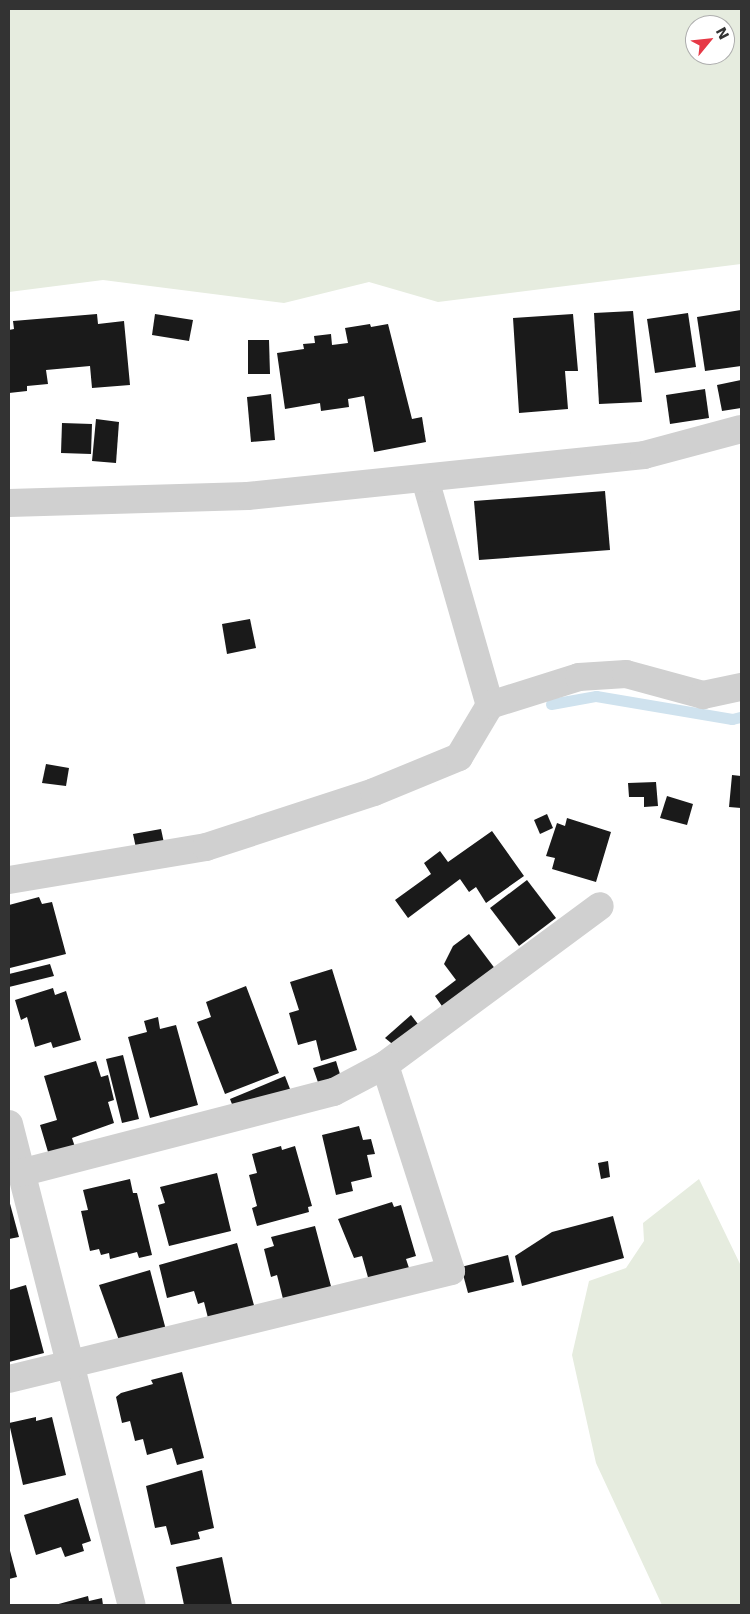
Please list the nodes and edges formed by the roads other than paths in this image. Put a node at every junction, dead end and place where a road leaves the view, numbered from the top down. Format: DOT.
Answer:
graph roads {
  1 [pos="741,429"];
  2 [pos="425,478"];
  3 [pos="9,503"];
  4 [pos="741,687"];
  5 [pos="490,705"];
  6 [pos="9,880"];
  7 [pos="600,906"];
  8 [pos="385,1065"];
  9 [pos="9,1124"];
  10 [pos="20,1173"];
  11 [pos="71,1362"];
  12 [pos="9,1379"];
  13 [pos="132,1605"];
  1 -- 2 [label="street"];
  2 -- 3 [label="street"];
  2 -- 5 [label="street"];
  4 -- 5 [label="street"];
  5 -- 6 [label="street"];
  7 -- 8 [label="street"];
  8 -- 10 [label="street"];
  8 -- 11 [label="street"];
  9 -- 10 [label="street"];
  10 -- 11 [label="street"];
  11 -- 12 [label="street"];
  11 -- 13 [label="street"];
}
